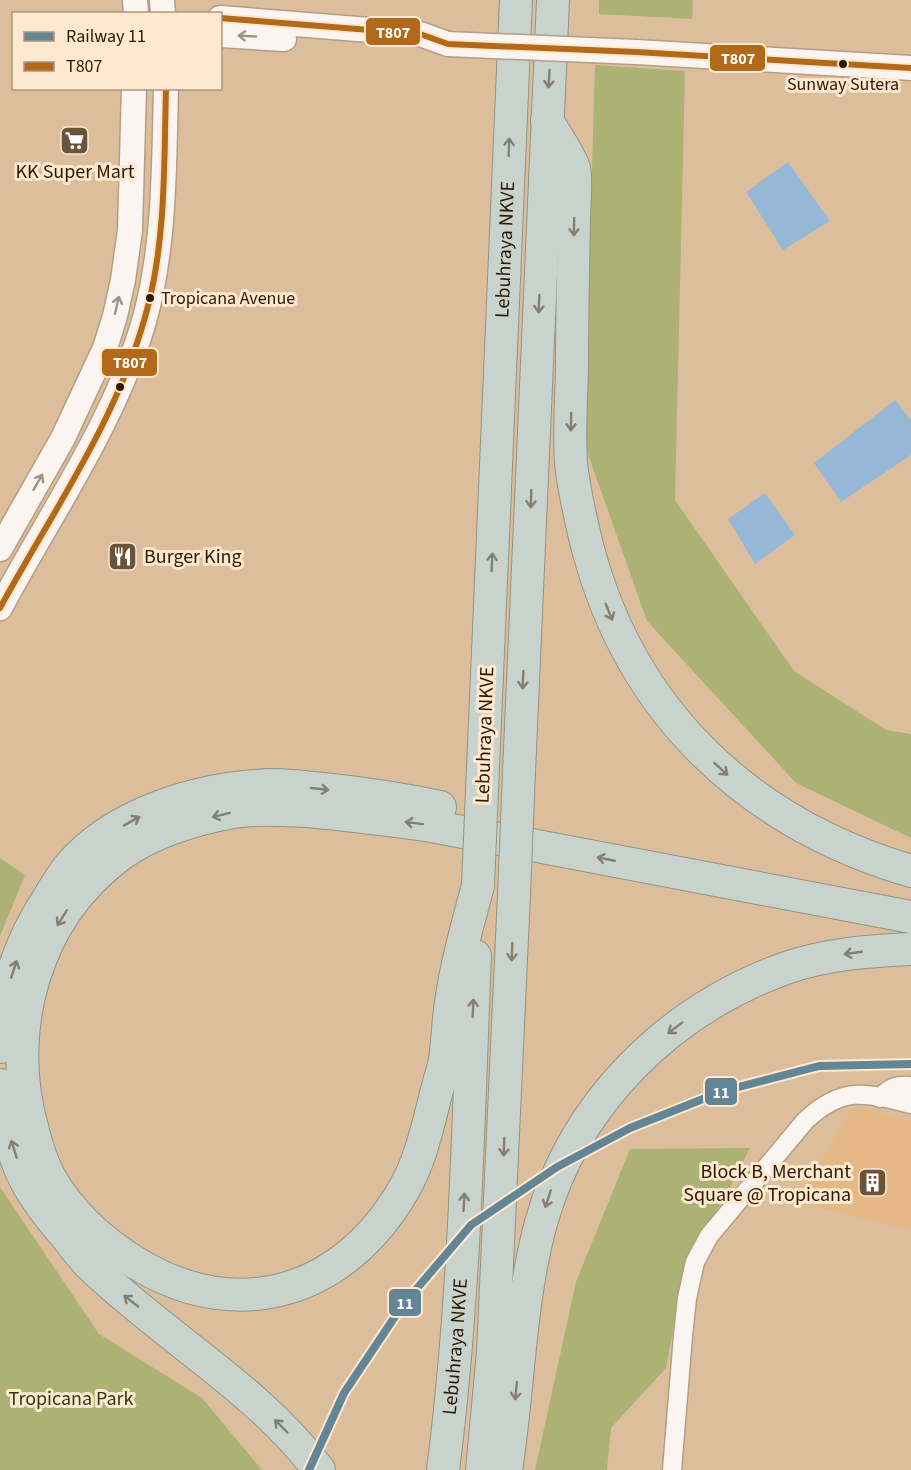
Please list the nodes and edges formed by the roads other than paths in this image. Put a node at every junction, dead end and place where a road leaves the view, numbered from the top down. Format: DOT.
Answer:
graph roads {
  1 [pos="516,0"];
  2 [pos="553,0"];
  3 [pos="222,18"];
  4 [pos="222,35"];
  5 [pos="448,44"];
  6 [pos="911,68"];
  7 [pos="134,90"];
  8 [pos="166,90"];
  9 [pos="547,120"];
  10 [pos="3,537"];
  11 [pos="32,549"];
  12 [pos="0,608"];
  13 [pos="911,871"];
  14 [pos="478,885"];
  15 [pos="911,897"];
  16 [pos="911,917"];
  17 [pos="911,950"];
  18 [pos="0,1047"];
  19 [pos="0,1085"];
  20 [pos="911,1086"];
  21 [pos="880,1098"];
  22 [pos="911,1104"];
  23 [pos="319,1470"];
  24 [pos="443,1470"];
  25 [pos="482,1470"];
  26 [pos="506,1470"];
  27 [pos="672,1470"];
  14 -- 1 [label="highway, Lebuhraya NKVE, one-way, bridge"];
  2 -- 9 [label="highway, Lebuhraya NKVE, one-way"];
  3 -- 5 [label="main road"];
  5 -- 4 [label="main road, one-way"];
  5 -- 6 [label="main road, bridge"];
  10 -- 7 [label="main road, one-way"];
  8 -- 11 [label="main road"];
  9 -- 13 [label="highway, one-way"];
  9 -- 25 [label="highway, Lebuhraya NKVE, one-way, bridge"];
  10 -- 11 [label="main road"];
  11 -- 12 [label="main road"];
  16 -- 14 [label="highway, one-way"];
  24 -- 14 [label="highway, Lebuhraya NKVE, one-way"];
  18 -- 15 [label="highway, one-way"];
  17 -- 26 [label="highway, one-way"];
  23 -- 19 [label="highway, one-way"];
  20 -- 21 [label="street"];
  21 -- 22 [label="street"];
  21 -- 27 [label="street"];
}
